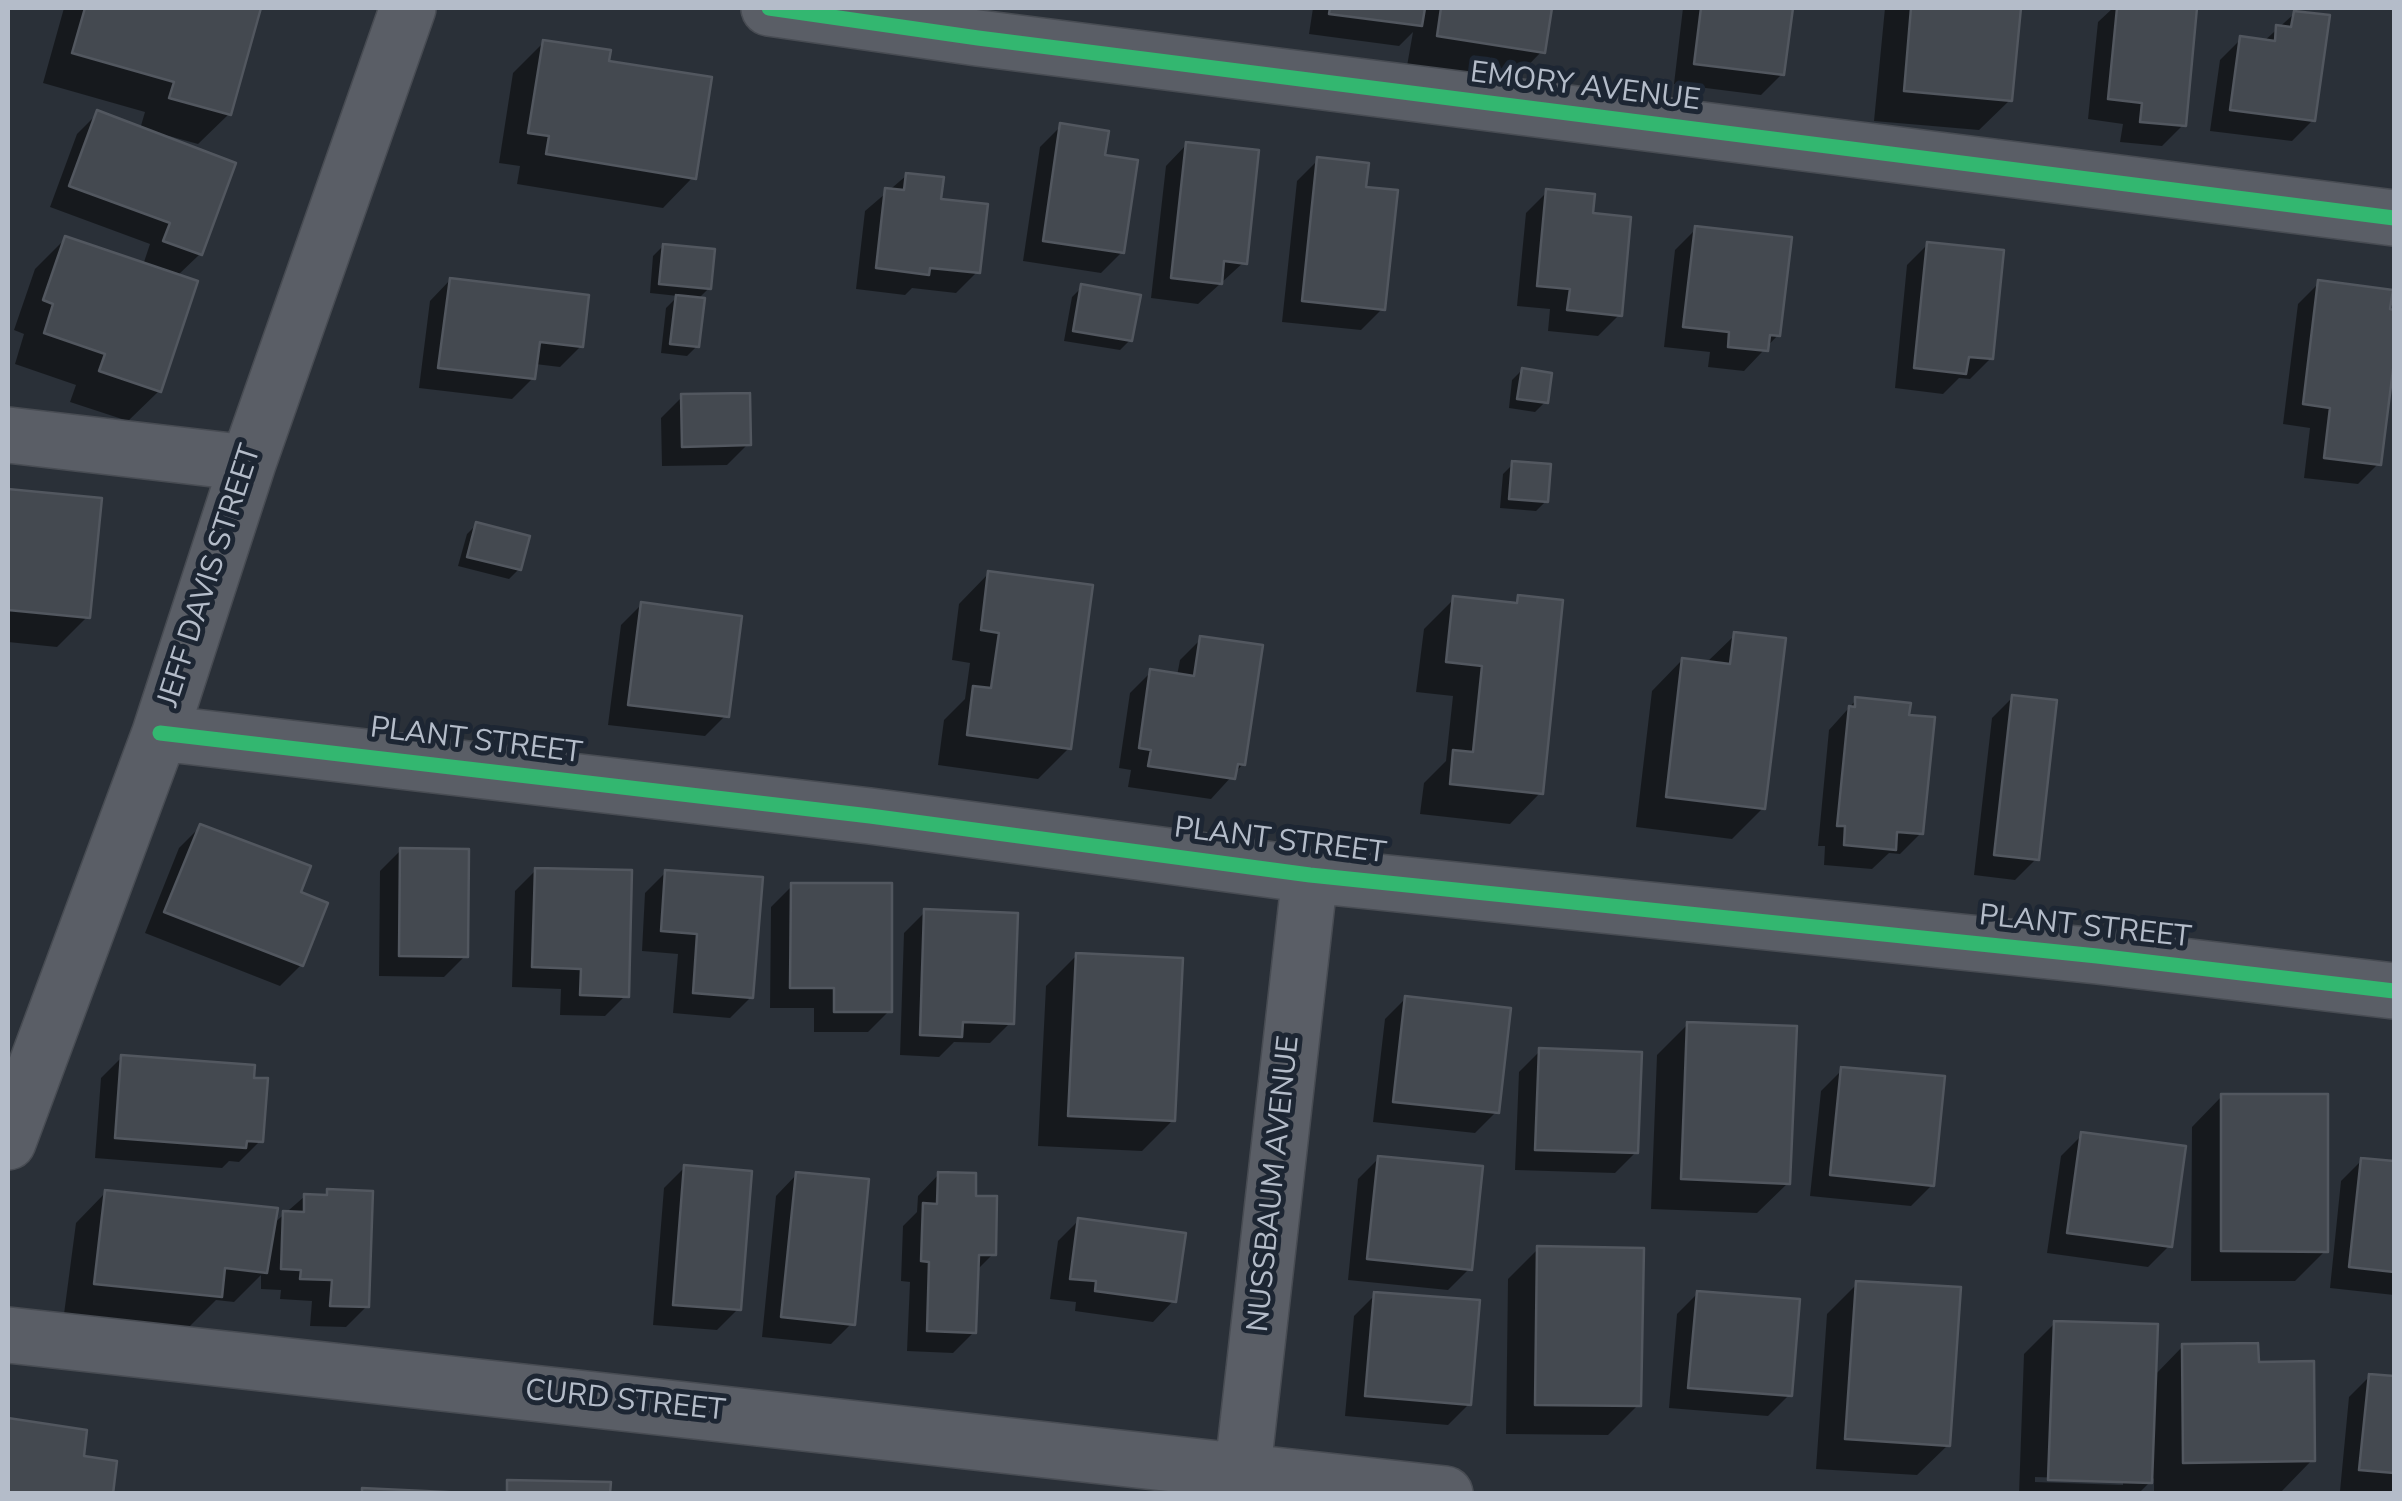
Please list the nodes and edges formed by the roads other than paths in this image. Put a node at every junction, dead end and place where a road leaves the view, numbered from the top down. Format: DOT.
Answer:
graph roads {
  1 [pos="408,8"];
  2 [pos="770,8"];
  3 [pos="2394,218"];
  4 [pos="8,435"];
  5 [pos="248,463"];
  6 [pos="160,733"];
  7 [pos="1310,874"];
  8 [pos="2394,990"];
  9 [pos="8,1142"];
  10 [pos="8,1335"];
  11 [pos="1241,1481"];
  12 [pos="1445,1494"];
  1 -- 5 [label="street, JEFF DAVIS STREET"];
  2 -- 3 [label="street, EMORY AVENUE"];
  4 -- 5 [label="street"];
  5 -- 6 [label="street, JEFF DAVIS STREET"];
  6 -- 7 [label="street, PLANT STREET"];
  6 -- 9 [label="street, JEFF DAVIS STREET"];
  7 -- 8 [label="street, PLANT STREET"];
  7 -- 11 [label="street, NUSSBAUM AVENUE"];
  10 -- 11 [label="street, CURD STREET"];
  11 -- 12 [label="street, CURD STREET"];
}
